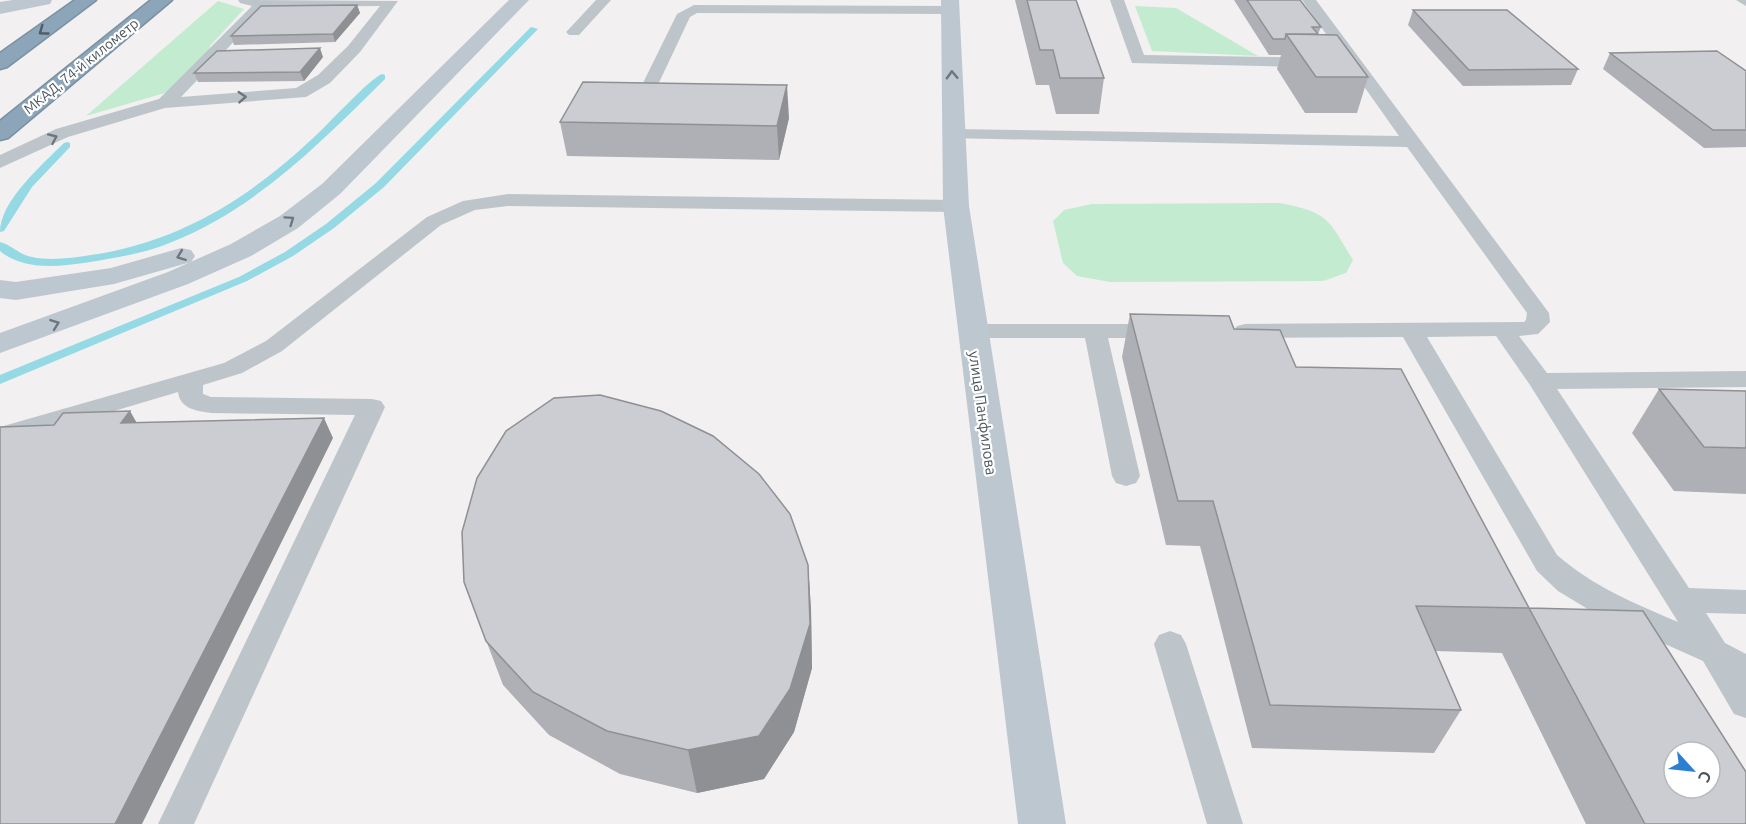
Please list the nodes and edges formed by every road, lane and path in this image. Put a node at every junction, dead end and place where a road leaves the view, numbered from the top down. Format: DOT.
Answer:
graph roads {
  1 [pos="43,0"];
  2 [pos="87,0"];
  3 [pos="163,0"];
  4 [pos="245,0"];
  5 [pos="504,0"];
  6 [pos="520,0"];
  7 [pos="604,0"];
  8 [pos="1117,0"];
  9 [pos="1310,0"];
  10 [pos="263,3"];
  11 [pos="950,5"];
  12 [pos="0,8"];
  13 [pos="574,32"];
  14 [pos="354,49"];
  15 [pos="331,50"];
  16 [pos="216,52"];
  17 [pos="239,52"];
  18 [pos="4,59"];
  19 [pos="1356,63"];
  20 [pos="647,91"];
  21 [pos="165,103"];
  22 [pos="18,118"];
  23 [pos="0,133"];
  24 [pos="953,134"];
  25 [pos="1412,142"];
  26 [pos="0,144"];
  27 [pos="0,162"];
  28 [pos="956,206"];
  29 [pos="0,289"];
  30 [pos="1411,330"];
  31 [pos="1503,330"];
  32 [pos="971,331"];
  33 [pos="1183,331"];
  34 [pos="1219,331"];
  35 [pos="1095,332"];
  36 [pos="0,344"];
  37 [pos="1746,379"];
  38 [pos="190,381"];
  39 [pos="1540,381"];
  40 [pos="0,436"];
  41 [pos="1126,476"];
  42 [pos="1680,600"];
  43 [pos="1746,602"];
  44 [pos="1170,644"];
  45 [pos="1714,652"];
  46 [pos="1746,670"];
  47 [pos="1746,704"];
  48 [pos="176,824"];
  49 [pos="1042,824"];
  50 [pos="1226,824"];
  1 -- 12 [label="main road"];
  2 -- 18 [label="highway, one-way"];
  3 -- 22 [label="highway, МКАД, 74-й километр"];
  4 -- 10 [label="lane"];
  5 -- 29 [label="main road, one-way"];
  36 -- 6 [label="main road, one-way"];
  7 -- 13 [label="lane"];
  8 -- 19 [label="lane"];
  9 -- 19 [label="lane"];
  10 -- 14 [label="lane"];
  10 -- 16 [label="lane"];
  11 -- 20 [label="lane"];
  24 -- 11 [label="main road, улица Панфилова, one-way"];
  14 -- 15 [label="lane"];
  21 -- 14 [label="lane, one-way"];
  16 -- 17 [label="lane"];
  16 -- 21 [label="lane"];
  19 -- 25 [label="lane"];
  27 -- 21 [label="lane, one-way"];
  22 -- 23 [label="highway, МКАД, 74-й километр"];
  22 -- 26 [label="main road"];
  24 -- 25 [label="lane"];
  24 -- 28 [label="main road, улица Панфилова"];
  25 -- 31 [label="lane"];
  28 -- 32 [label="main road, улица Панфилова"];
  28 -- 38 [label="lane"];
  30 -- 31 [label="lane"];
  30 -- 34 [label="lane"];
  30 -- 45 [label="lane"];
  31 -- 39 [label="lane"];
  32 -- 35 [label="lane"];
  32 -- 49 [label="main road, улица Панфилова"];
  33 -- 35 [label="lane"];
  35 -- 41 [label="lane"];
  37 -- 39 [label="lane"];
  38 -- 40 [label="lane"];
  38 -- 48 [label="lane"];
  39 -- 42 [label="lane"];
  42 -- 43 [label="lane"];
  42 -- 45 [label="lane"];
  44 -- 50 [label="lane"];
  45 -- 46 [label="lane"];
  45 -- 47 [label="lane"];
}
